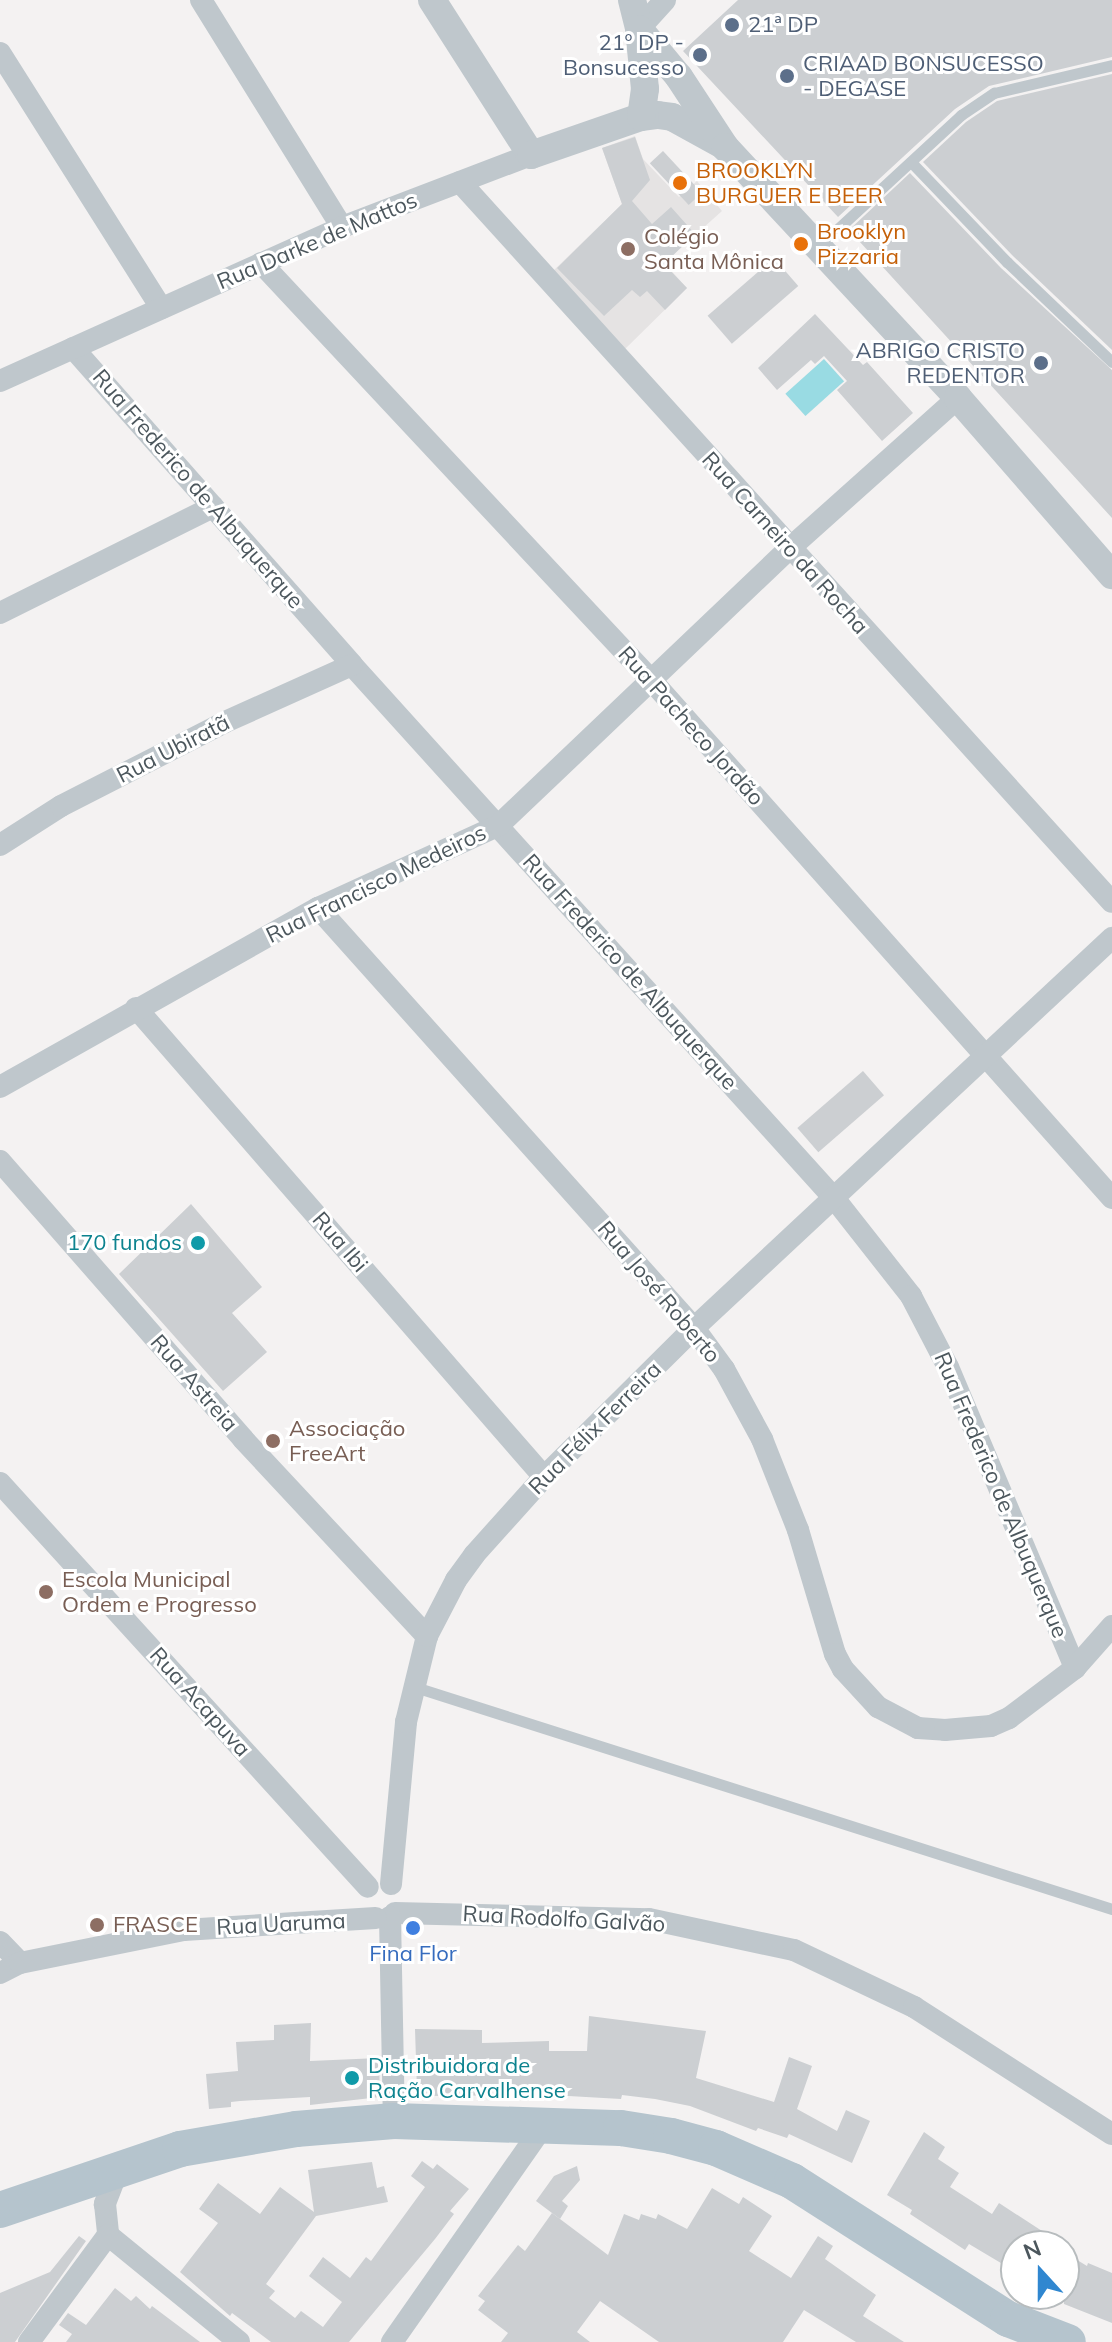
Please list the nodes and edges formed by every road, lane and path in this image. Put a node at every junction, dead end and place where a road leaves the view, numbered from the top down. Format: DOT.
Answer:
graph roads {
  1 [pos="201,0"];
  2 [pos="432,0"];
  3 [pos="632,0"];
  4 [pos="665,0"];
  5 [pos="639,29"];
  6 [pos="0,53"];
  7 [pos="1112,65"];
  8 [pos="641,117"];
  9 [pos="725,147"];
  10 [pos="531,155"];
  11 [pos="911,162"];
  12 [pos="460,182"];
  13 [pos="342,227"];
  14 [pos="818,247"];
  15 [pos="261,263"];
  16 [pos="161,308"];
  17 [pos="73,348"];
  18 [pos="1112,362"];
  19 [pos="0,381"];
  20 [pos="958,398"];
  21 [pos="213,507"];
  22 [pos="790,548"];
  23 [pos="1112,575"];
  24 [pos="0,613"];
  25 [pos="352,665"];
  26 [pos="652,681"];
  27 [pos="499,825"];
  28 [pos="0,845"];
  29 [pos="1112,902"];
  30 [pos="318,908"];
  31 [pos="1112,938"];
  32 [pos="136,1008"];
  33 [pos="984,1056"];
  34 [pos="0,1087"];
  35 [pos="0,1161"];
  36 [pos="834,1198"];
  37 [pos="1112,1198"];
  38 [pos="694,1328"];
  39 [pos="544,1477"];
  40 [pos="0,1483"];
  41 [pos="1112,1626"];
  42 [pos="427,1636"];
  43 [pos="1075,1668"];
  44 [pos="415,1687"];
  45 [pos="391,1884"];
  46 [pos="368,1887"];
  47 [pos="1112,1909"];
  48 [pos="387,1916"];
  49 [pos="0,1942"];
  50 [pos="10,1968"];
  51 [pos="394,2121"];
  52 [pos="544,2125"];
  53 [pos="1112,2134"];
  54 [pos="91,2192"];
  55 [pos="3,2210"];
  56 [pos="108,2235"];
  57 [pos="1017,2330"];
  58 [pos="29,2342"];
  59 [pos="239,2342"];
  60 [pos="392,2342"];
  61 [pos="1068,2342"];
  1 -- 13 [label="street"];
  2 -- 10 [label="street"];
  3 -- 5 [label="street"];
  4 -- 5 [label="street"];
  5 -- 8 [label="street"];
  5 -- 9 [label="street"];
  6 -- 16 [label="street"];
  7 -- 11 [label="lane"];
  8 -- 9 [label="street"];
  8 -- 10 [label="street, Rua Darke de Mattos"];
  9 -- 14 [label="street"];
  10 -- 12 [label="street, Rua Darke de Mattos"];
  11 -- 14 [label="lane"];
  11 -- 18 [label="lane"];
  12 -- 13 [label="street, Rua Darke de Mattos"];
  12 -- 22 [label="street, Rua Carneiro da Rocha"];
  13 -- 15 [label="street, Rua Darke de Mattos"];
  14 -- 20 [label="street"];
  15 -- 16 [label="street, Rua Darke de Mattos"];
  15 -- 26 [label="street, Rua Pacheco Jordão"];
  16 -- 17 [label="street, Rua Darke de Mattos"];
  17 -- 19 [label="street, Rua Darke de Mattos"];
  17 -- 21 [label="street, Rua Frederico de Albuquerque"];
  20 -- 22 [label="street, Rua Francisco Medeiros"];
  20 -- 23 [label="street"];
  21 -- 24 [label="street"];
  21 -- 25 [label="street, Rua Frederico de Albuquerque"];
  22 -- 26 [label="street, Rua Francisco Medeiros"];
  22 -- 29 [label="street, Rua Carneiro da Rocha"];
  25 -- 27 [label="street, Rua Frederico de Albuquerque"];
  25 -- 28 [label="street, Rua Ubiratã"];
  26 -- 27 [label="street, Rua Francisco Medeiros"];
  26 -- 33 [label="street, Rua Pacheco Jordão"];
  27 -- 30 [label="street, Rua Francisco Medeiros"];
  27 -- 36 [label="street, Rua Frederico de Albuquerque"];
  30 -- 32 [label="street, Rua Francisco Medeiros"];
  30 -- 38 [label="street, Rua José Roberto"];
  31 -- 33 [label="street, Rua Félix Ferreira"];
  32 -- 34 [label="street, Rua Francisco Medeiros"];
  32 -- 39 [label="street, Rua Ibi"];
  33 -- 36 [label="street, Rua Félix Ferreira"];
  33 -- 37 [label="street, Rua Pacheco Jordão"];
  35 -- 42 [label="street, Rua Astreia"];
  36 -- 38 [label="street, Rua Félix Ferreira"];
  36 -- 43 [label="street, Rua Frederico de Albuquerque"];
  38 -- 39 [label="street, Rua Félix Ferreira"];
  38 -- 43 [label="street, Rua José Roberto"];
  39 -- 42 [label="street, Rua Félix Ferreira"];
  40 -- 46 [label="street, Rua Acapuva"];
  41 -- 43 [label="street, Rua José Roberto"];
  42 -- 44 [label="street, Rua Félix Ferreira"];
  44 -- 45 [label="street, Rua Félix Ferreira"];
  44 -- 47 [label="lane"];
  45 -- 46 [label="street"];
  45 -- 48 [label="street"];
  46 -- 48 [label="street"];
  48 -- 50 [label="street, Rua Uaruma"];
  48 -- 51 [label="street"];
  48 -- 53 [label="street, Rua Rodolfo Galvão"];
  49 -- 50 [label="street"];
  51 -- 52 [label="main road"];
  51 -- 54 [label="main road"];
  52 -- 57 [label="main road"];
  52 -- 60 [label="street"];
  54 -- 55 [label="main road"];
  54 -- 56 [label="street"];
  56 -- 58 [label="street"];
  56 -- 59 [label="street"];
  57 -- 61 [label="main road"];
}
